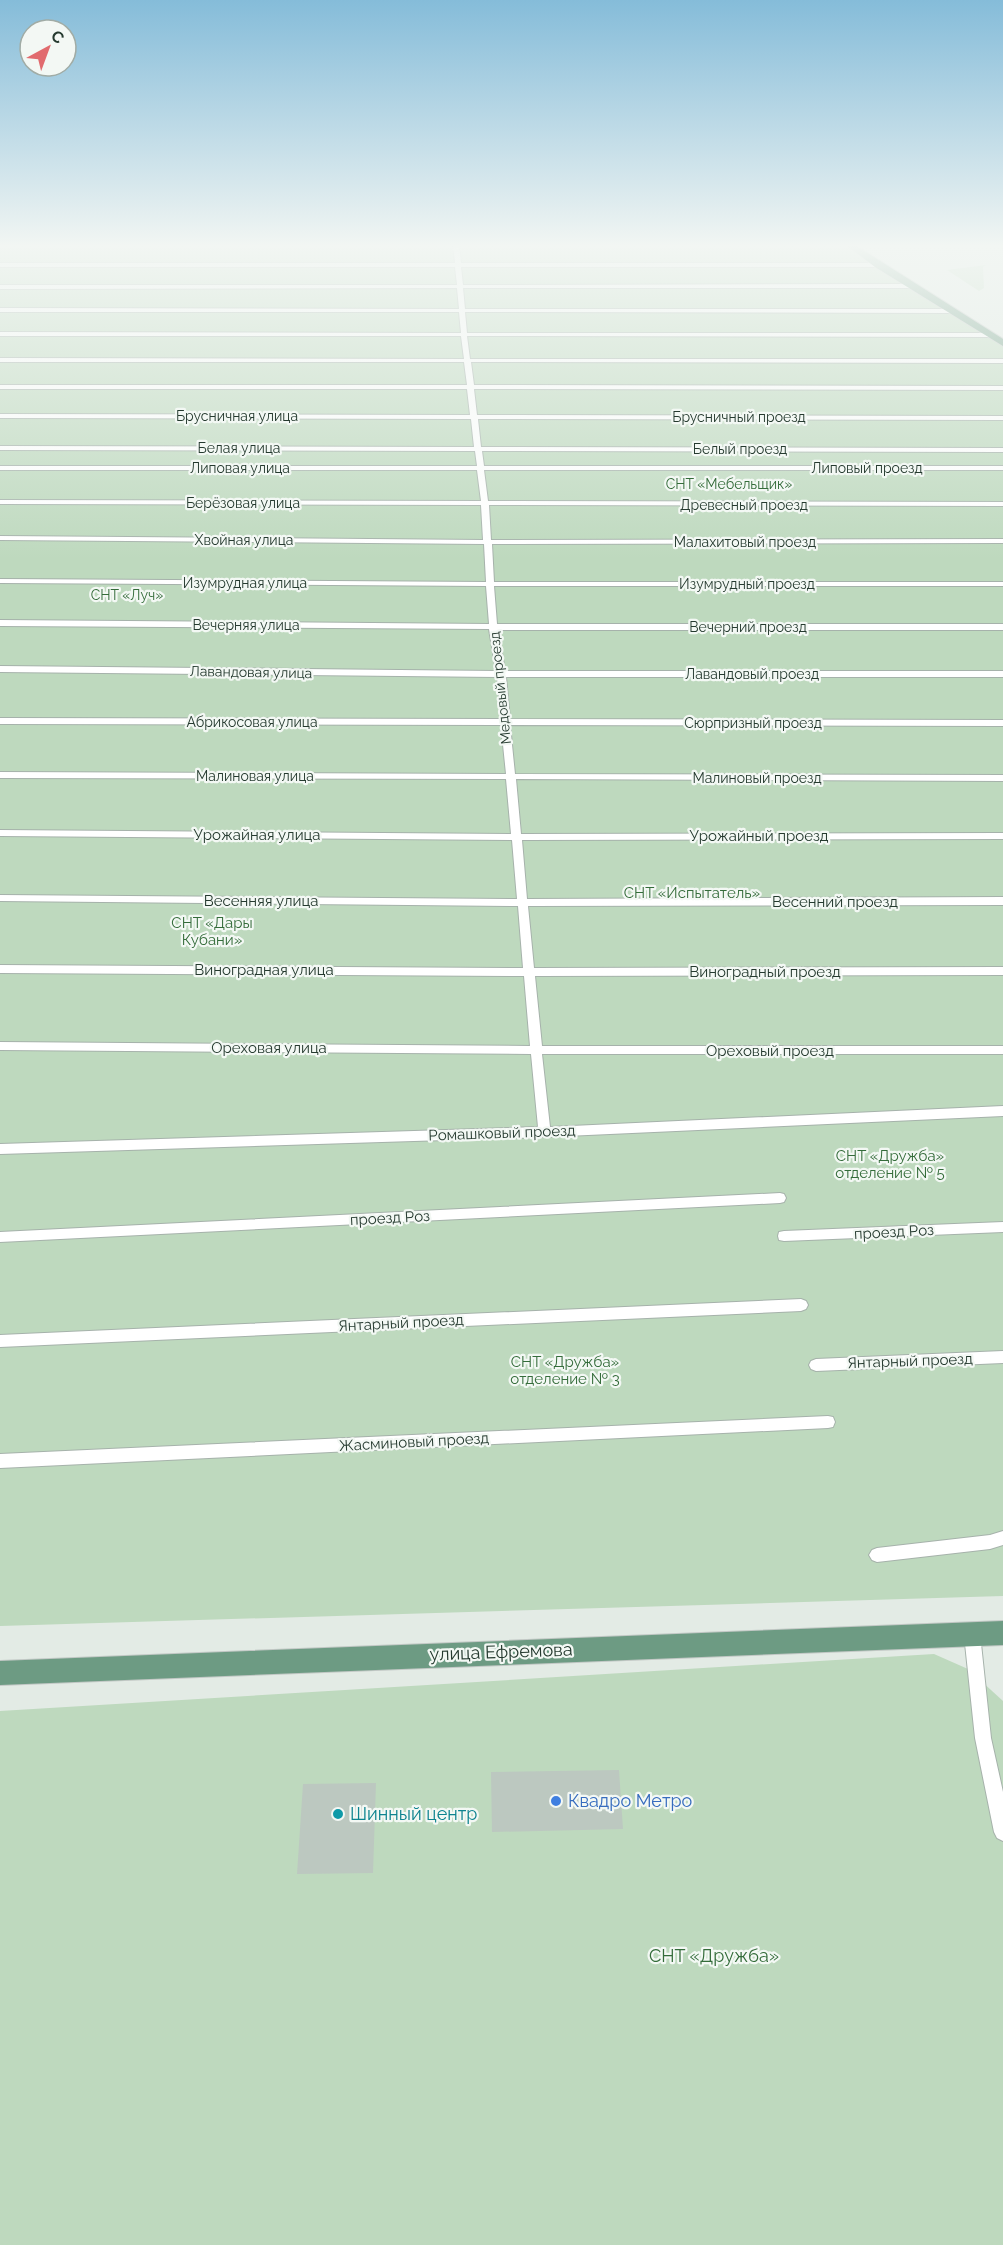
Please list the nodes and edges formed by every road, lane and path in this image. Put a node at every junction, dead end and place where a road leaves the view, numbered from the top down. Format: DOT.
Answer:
graph roads {
  1 [pos="466,350"];
  2 [pos="0,360"];
  3 [pos="468,360"];
  4 [pos="1003,361"];
  5 [pos="0,387"];
  6 [pos="471,387"];
  7 [pos="1003,388"];
  8 [pos="0,416"];
  9 [pos="474,416"];
  10 [pos="1003,418"];
  11 [pos="0,448"];
  12 [pos="477,448"];
  13 [pos="1003,450"];
  14 [pos="0,468"];
  15 [pos="1003,468"];
  16 [pos="479,469"];
  17 [pos="0,502"];
  18 [pos="1003,504"];
  19 [pos="485,505"];
  20 [pos="0,538"];
  21 [pos="488,542"];
  22 [pos="1003,542"];
  23 [pos="0,581"];
  24 [pos="490,584"];
  25 [pos="1003,584"];
  26 [pos="0,623"];
  27 [pos="493,627"];
  28 [pos="1003,627"];
  29 [pos="0,669"];
  30 [pos="501,674"];
  31 [pos="1003,674"];
  32 [pos="0,721"];
  33 [pos="1003,723"];
  34 [pos="504,724"];
  35 [pos="0,775"];
  36 [pos="511,778"];
  37 [pos="1003,778"];
  38 [pos="0,832"];
  39 [pos="1003,836"];
  40 [pos="515,837"];
  41 [pos="0,898"];
  42 [pos="1003,901"];
  43 [pos="522,903"];
  44 [pos="0,969"];
  45 [pos="1003,971"];
  46 [pos="528,972"];
  47 [pos="0,1047"];
  48 [pos="537,1050"];
  49 [pos="1003,1050"];
  50 [pos="1003,1111"];
  51 [pos="544,1132"];
  52 [pos="0,1149"];
  53 [pos="780,1198"];
  54 [pos="1003,1227"];
  55 [pos="784,1236"];
  56 [pos="0,1237"];
  57 [pos="801,1305"];
  58 [pos="0,1341"];
  59 [pos="1003,1357"];
  60 [pos="816,1365"];
  61 [pos="828,1422"];
  62 [pos="0,1461"];
  63 [pos="1003,1538"];
  64 [pos="877,1555"];
  65 [pos="1003,1633"];
  66 [pos="972,1634"];
  67 [pos="0,1673"];
  68 [pos="1003,1832"];
  1 -- 3 [label="street, Медовый проезд"];
  2 -- 3 [label="street"];
  3 -- 4 [label="street"];
  3 -- 6 [label="street, Медовый проезд"];
  5 -- 6 [label="street"];
  6 -- 7 [label="street"];
  6 -- 9 [label="street, Медовый проезд"];
  8 -- 9 [label="street, Брусничная улица"];
  9 -- 10 [label="street, Брусничный проезд"];
  9 -- 12 [label="street, Медовый проезд"];
  11 -- 12 [label="street, Белая улица"];
  12 -- 13 [label="street, Белый проезд"];
  12 -- 16 [label="street, Медовый проезд"];
  14 -- 16 [label="street, Липовая улица"];
  15 -- 16 [label="street, Липовый проезд"];
  16 -- 19 [label="street, Медовый проезд"];
  17 -- 19 [label="street, Берёзовая улица"];
  18 -- 19 [label="street, Древесный проезд"];
  19 -- 21 [label="street, Медовый проезд"];
  20 -- 21 [label="street, Хвойная улица"];
  21 -- 22 [label="street, Малахитовый проезд"];
  21 -- 24 [label="street, Медовый проезд"];
  23 -- 24 [label="street, Изумрудная улица"];
  24 -- 25 [label="street, Изумрудный проезд"];
  24 -- 27 [label="street, Медовый проезд"];
  26 -- 27 [label="street, Вечерняя улица"];
  27 -- 28 [label="street, Вечерний проезд"];
  27 -- 30 [label="street, Медовый проезд"];
  29 -- 30 [label="street, Лавандовая улица"];
  30 -- 31 [label="street, Лавандовый проезд"];
  30 -- 34 [label="street, Медовый проезд"];
  32 -- 34 [label="street, Абрикосовая улица"];
  33 -- 34 [label="street, Сюрпризный проезд"];
  34 -- 36 [label="street, Медовый проезд"];
  35 -- 36 [label="street, Малиновая улица"];
  36 -- 37 [label="street, Малиновый проезд"];
  36 -- 40 [label="street, Медовый проезд"];
  38 -- 40 [label="street, Урожайная улица"];
  39 -- 40 [label="street, Урожайный проезд"];
  40 -- 43 [label="street, Медовый проезд"];
  41 -- 43 [label="street, Весенняя улица"];
  42 -- 43 [label="street, Весенний проезд"];
  43 -- 46 [label="street, Медовый проезд"];
  44 -- 46 [label="street, Виноградная улица"];
  45 -- 46 [label="street, Виноградный проезд"];
  46 -- 48 [label="street, Медовый проезд"];
  47 -- 48 [label="street, Ореховая улица"];
  48 -- 49 [label="street, Ореховый проезд"];
  48 -- 51 [label="street, Медовый проезд"];
  50 -- 51 [label="street, Ромашковый проезд"];
  51 -- 52 [label="street, Ромашковый проезд"];
  53 -- 56 [label="street, проезд Роз"];
  54 -- 55 [label="street, проезд Роз"];
  57 -- 58 [label="street, Янтарный проезд"];
  59 -- 60 [label="street, Янтарный проезд"];
  61 -- 62 [label="street, Жасминовый проезд"];
  63 -- 64 [label="street"];
  65 -- 66 [label="main road, улица Ефремова"];
  66 -- 67 [label="main road, улица Ефремова"];
  66 -- 68 [label="street"];
}
